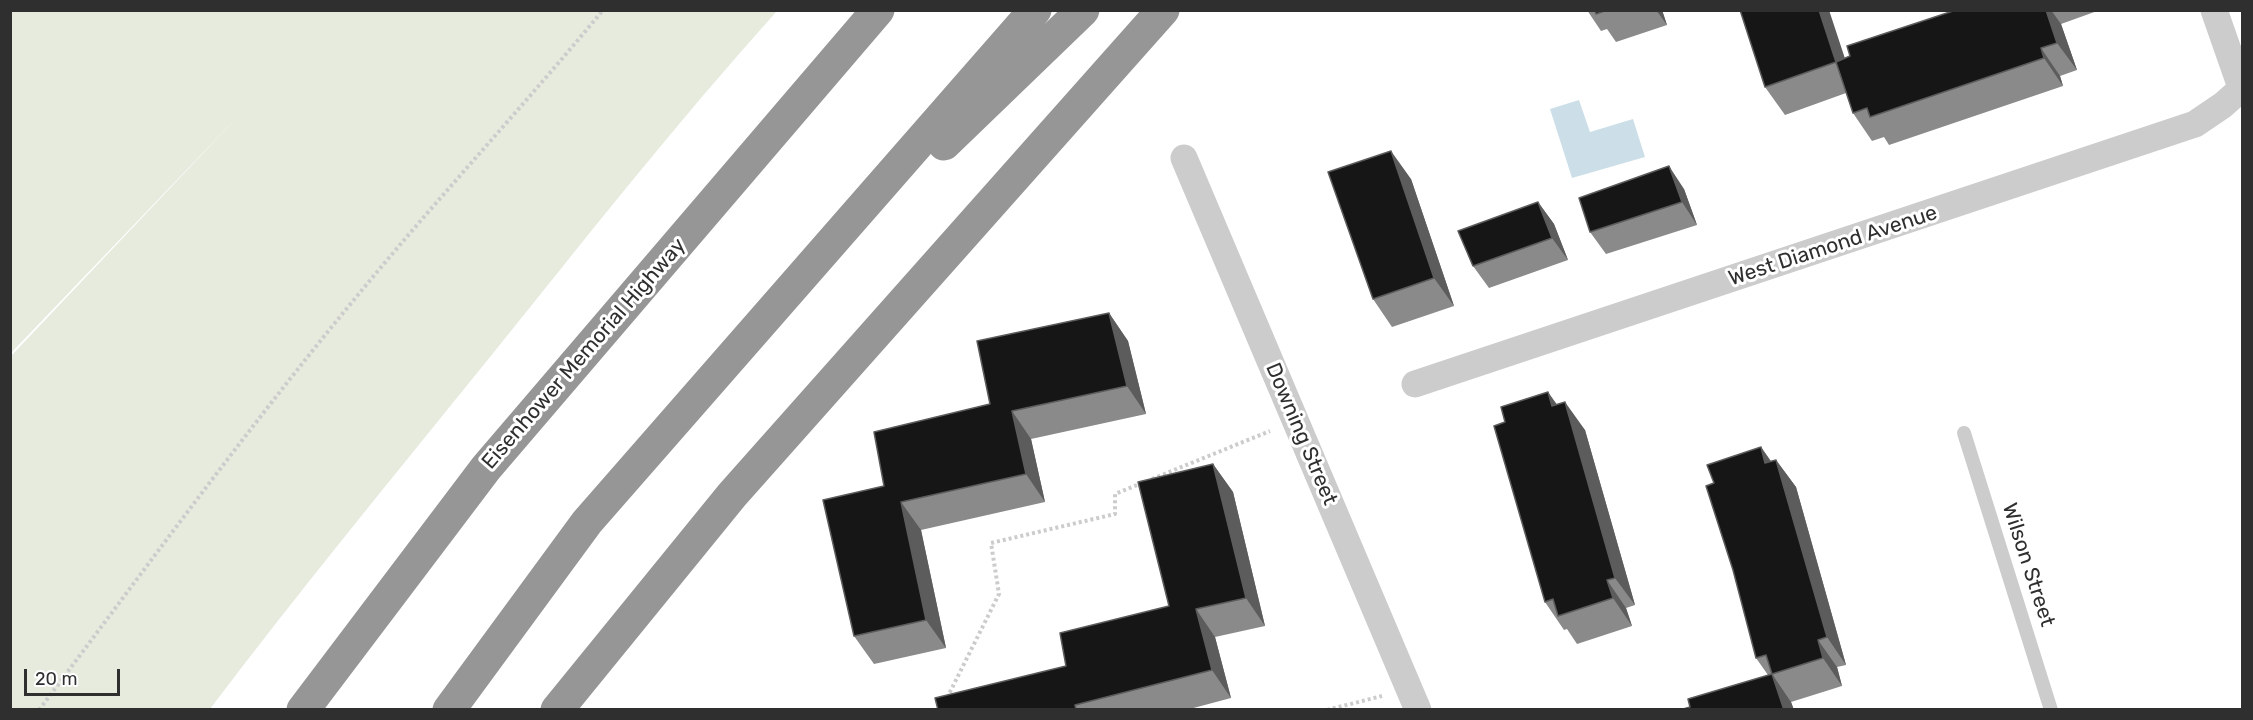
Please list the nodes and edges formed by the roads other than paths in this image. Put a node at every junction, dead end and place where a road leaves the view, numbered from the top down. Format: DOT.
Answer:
graph roads {
  1 [pos="879,10"];
  2 [pos="1035,10"];
  3 [pos="1083,10"];
  4 [pos="1163,10"];
  5 [pos="2214,10"];
  6 [pos="2242,90"];
  7 [pos="1184,158"];
  8 [pos="797,285"];
  9 [pos="1415,384"];
  10 [pos="1964,433"];
  11 [pos="1413,700"];
  12 [pos="303,710"];
  13 [pos="449,710"];
  14 [pos="557,710"];
  15 [pos="2051,710"];
  1 -- 12 [label="highway, Eisenhower Memorial Highway"];
  2 -- 8 [label="highway"];
  3 -- 8 [label="highway"];
  4 -- 14 [label="highway"];
  5 -- 6 [label="street, West Diamond Avenue"];
  6 -- 9 [label="street, West Diamond Avenue"];
  7 -- 11 [label="street, Downing Street"];
  8 -- 13 [label="highway"];
  10 -- 15 [label="lane, Wilson Street"];
}
